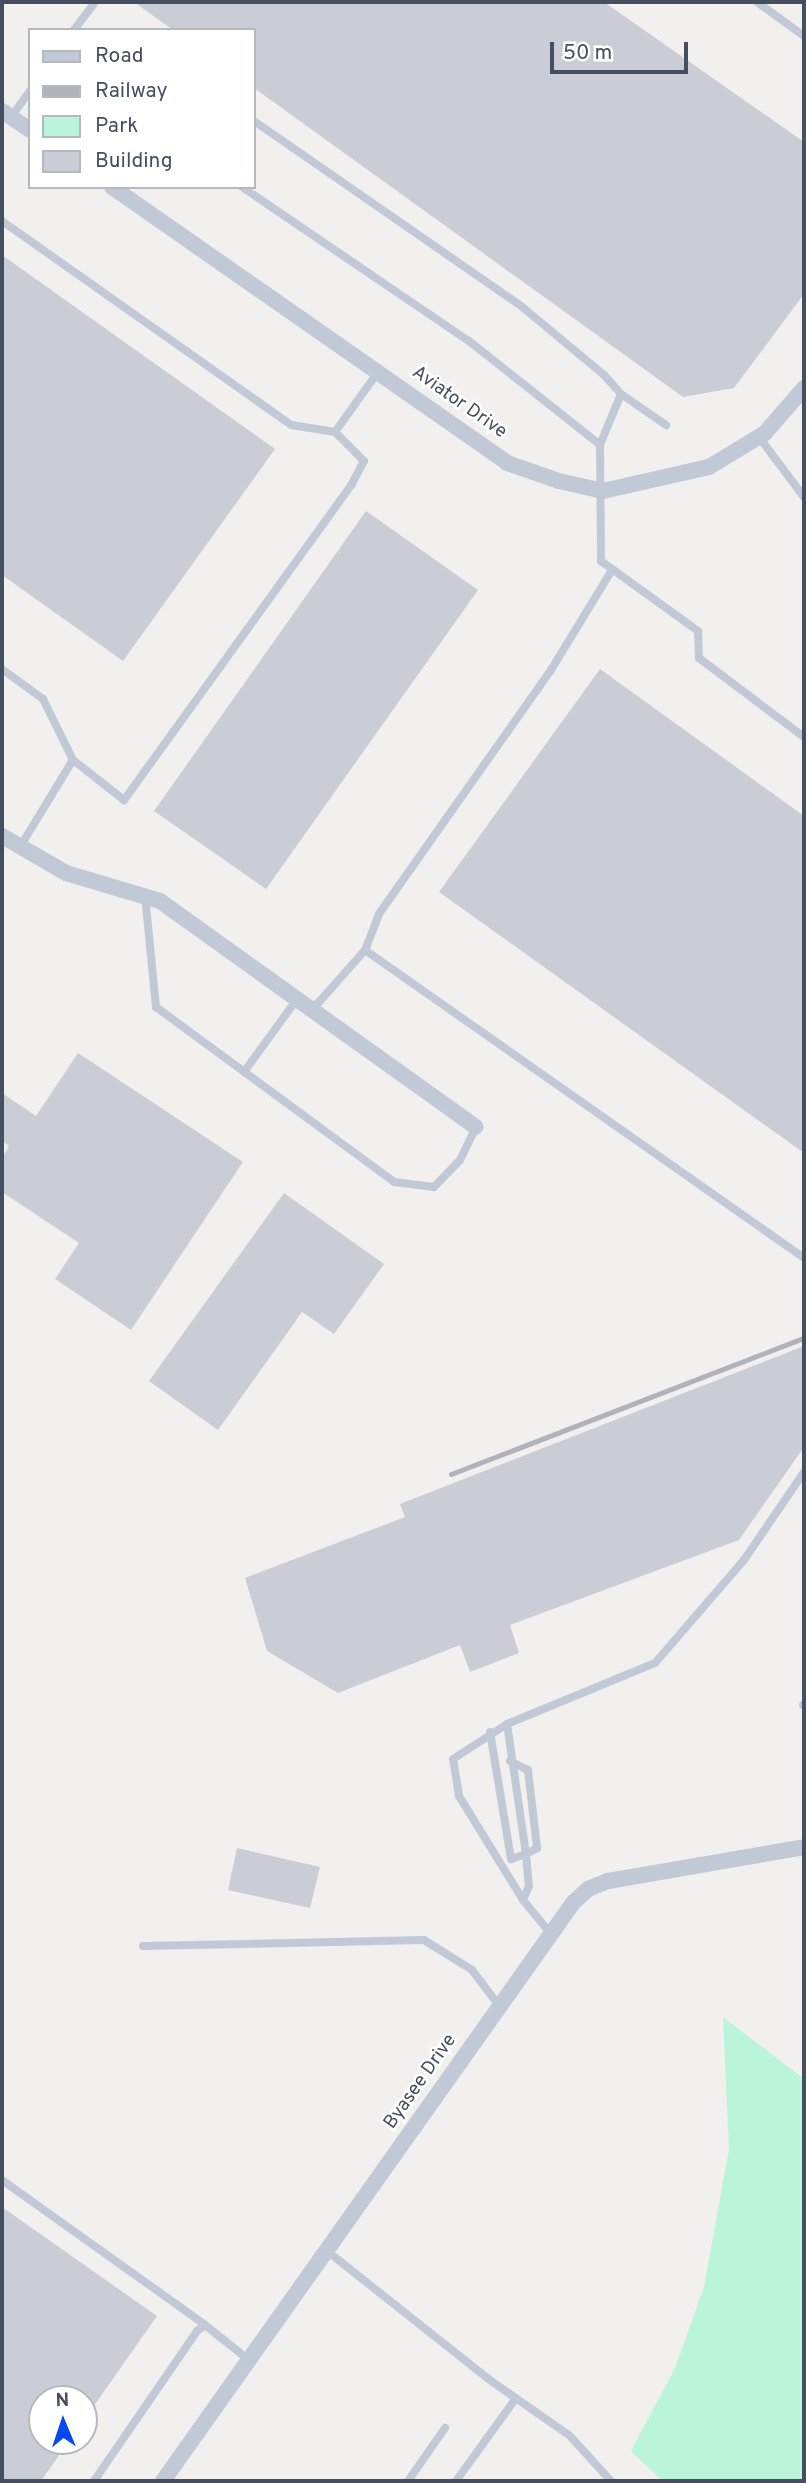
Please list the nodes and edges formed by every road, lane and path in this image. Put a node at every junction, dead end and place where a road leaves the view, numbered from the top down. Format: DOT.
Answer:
graph roads {
  1 [pos="95,2"];
  2 [pos="757,2"];
  3 [pos="76,28"];
  4 [pos="804,36"];
  5 [pos="28,93"];
  6 [pos="6,114"];
  7 [pos="256,122"];
  8 [pos="28,129"];
  9 [pos="115,189"];
  10 [pos="245,189"];
  11 [pos="2,222"];
  12 [pos="378,372"];
  13 [pos="804,388"];
  14 [pos="621,394"];
  15 [pos="666,425"];
  16 [pos="335,432"];
  17 [pos="759,437"];
  18 [pos="600,445"];
  19 [pos="603,491"];
  20 [pos="804,497"];
  21 [pos="612,570"];
  22 [pos="2,669"];
  23 [pos="804,737"];
  24 [pos="73,760"];
  25 [pos="2,836"];
  26 [pos="20,848"];
  27 [pos="145,895"];
  28 [pos="365,950"];
  29 [pos="297,999"];
  30 [pos="312,1010"];
  31 [pos="244,1072"];
  32 [pos="476,1127"];
  33 [pos="804,1258"];
  34 [pos="804,1472"];
  35 [pos="507,1724"];
  36 [pos="490,1732"];
  37 [pos="510,1761"];
  38 [pos="804,1847"];
  39 [pos="526,1854"];
  40 [pos="523,1900"];
  41 [pos="551,1934"];
  42 [pos="143,1946"];
  43 [pos="499,2007"];
  44 [pos="2,2180"];
  45 [pos="327,2251"];
  46 [pos="205,2325"];
  47 [pos="249,2360"];
  48 [pos="516,2398"];
  49 [pos="445,2428"];
  50 [pos="94,2481"];
  51 [pos="163,2481"];
  52 [pos="408,2481"];
  53 [pos="456,2481"];
  54 [pos="611,2481"];
  1 -- 3 [label="lane"];
  2 -- 4 [label="lane"];
  5 -- 6 [label="lane"];
  6 -- 8 [label="street"];
  7 -- 14 [label="lane"];
  9 -- 12 [label="street, Aviator Drive"];
  10 -- 18 [label="lane"];
  11 -- 16 [label="lane"];
  12 -- 16 [label="lane"];
  12 -- 19 [label="street, Aviator Drive"];
  13 -- 17 [label="street, Aviator Drive"];
  14 -- 15 [label="lane"];
  14 -- 18 [label="lane"];
  16 -- 24 [label="lane"];
  17 -- 19 [label="street, Aviator Drive"];
  17 -- 20 [label="lane"];
  18 -- 19 [label="lane"];
  19 -- 21 [label="lane"];
  21 -- 23 [label="lane"];
  21 -- 28 [label="lane"];
  22 -- 24 [label="lane"];
  24 -- 26 [label="lane"];
  25 -- 26 [label="street"];
  26 -- 27 [label="street"];
  27 -- 29 [label="street"];
  27 -- 31 [label="lane"];
  28 -- 30 [label="lane"];
  28 -- 33 [label="lane"];
  29 -- 30 [label="street"];
  29 -- 31 [label="lane"];
  30 -- 32 [label="street"];
  31 -- 32 [label="lane"];
  34 -- 35 [label="lane"];
  35 -- 36 [label="lane"];
  35 -- 37 [label="lane"];
  36 -- 39 [label="lane"];
  36 -- 40 [label="lane"];
  37 -- 39 [label="lane"];
  37 -- 39 [label="lane"];
  38 -- 41 [label="street, Byasee Drive"];
  39 -- 40 [label="lane"];
  40 -- 41 [label="lane"];
  41 -- 43 [label="street, Byasee Drive"];
  42 -- 43 [label="lane"];
  43 -- 45 [label="street, Byasee Drive"];
  44 -- 46 [label="lane"];
  45 -- 47 [label="street, Byasee Drive"];
  45 -- 48 [label="lane"];
  46 -- 47 [label="lane"];
  46 -- 50 [label="lane"];
  47 -- 51 [label="street, Byasee Drive"];
  48 -- 53 [label="lane"];
  48 -- 54 [label="lane"];
  49 -- 52 [label="lane"];
}
